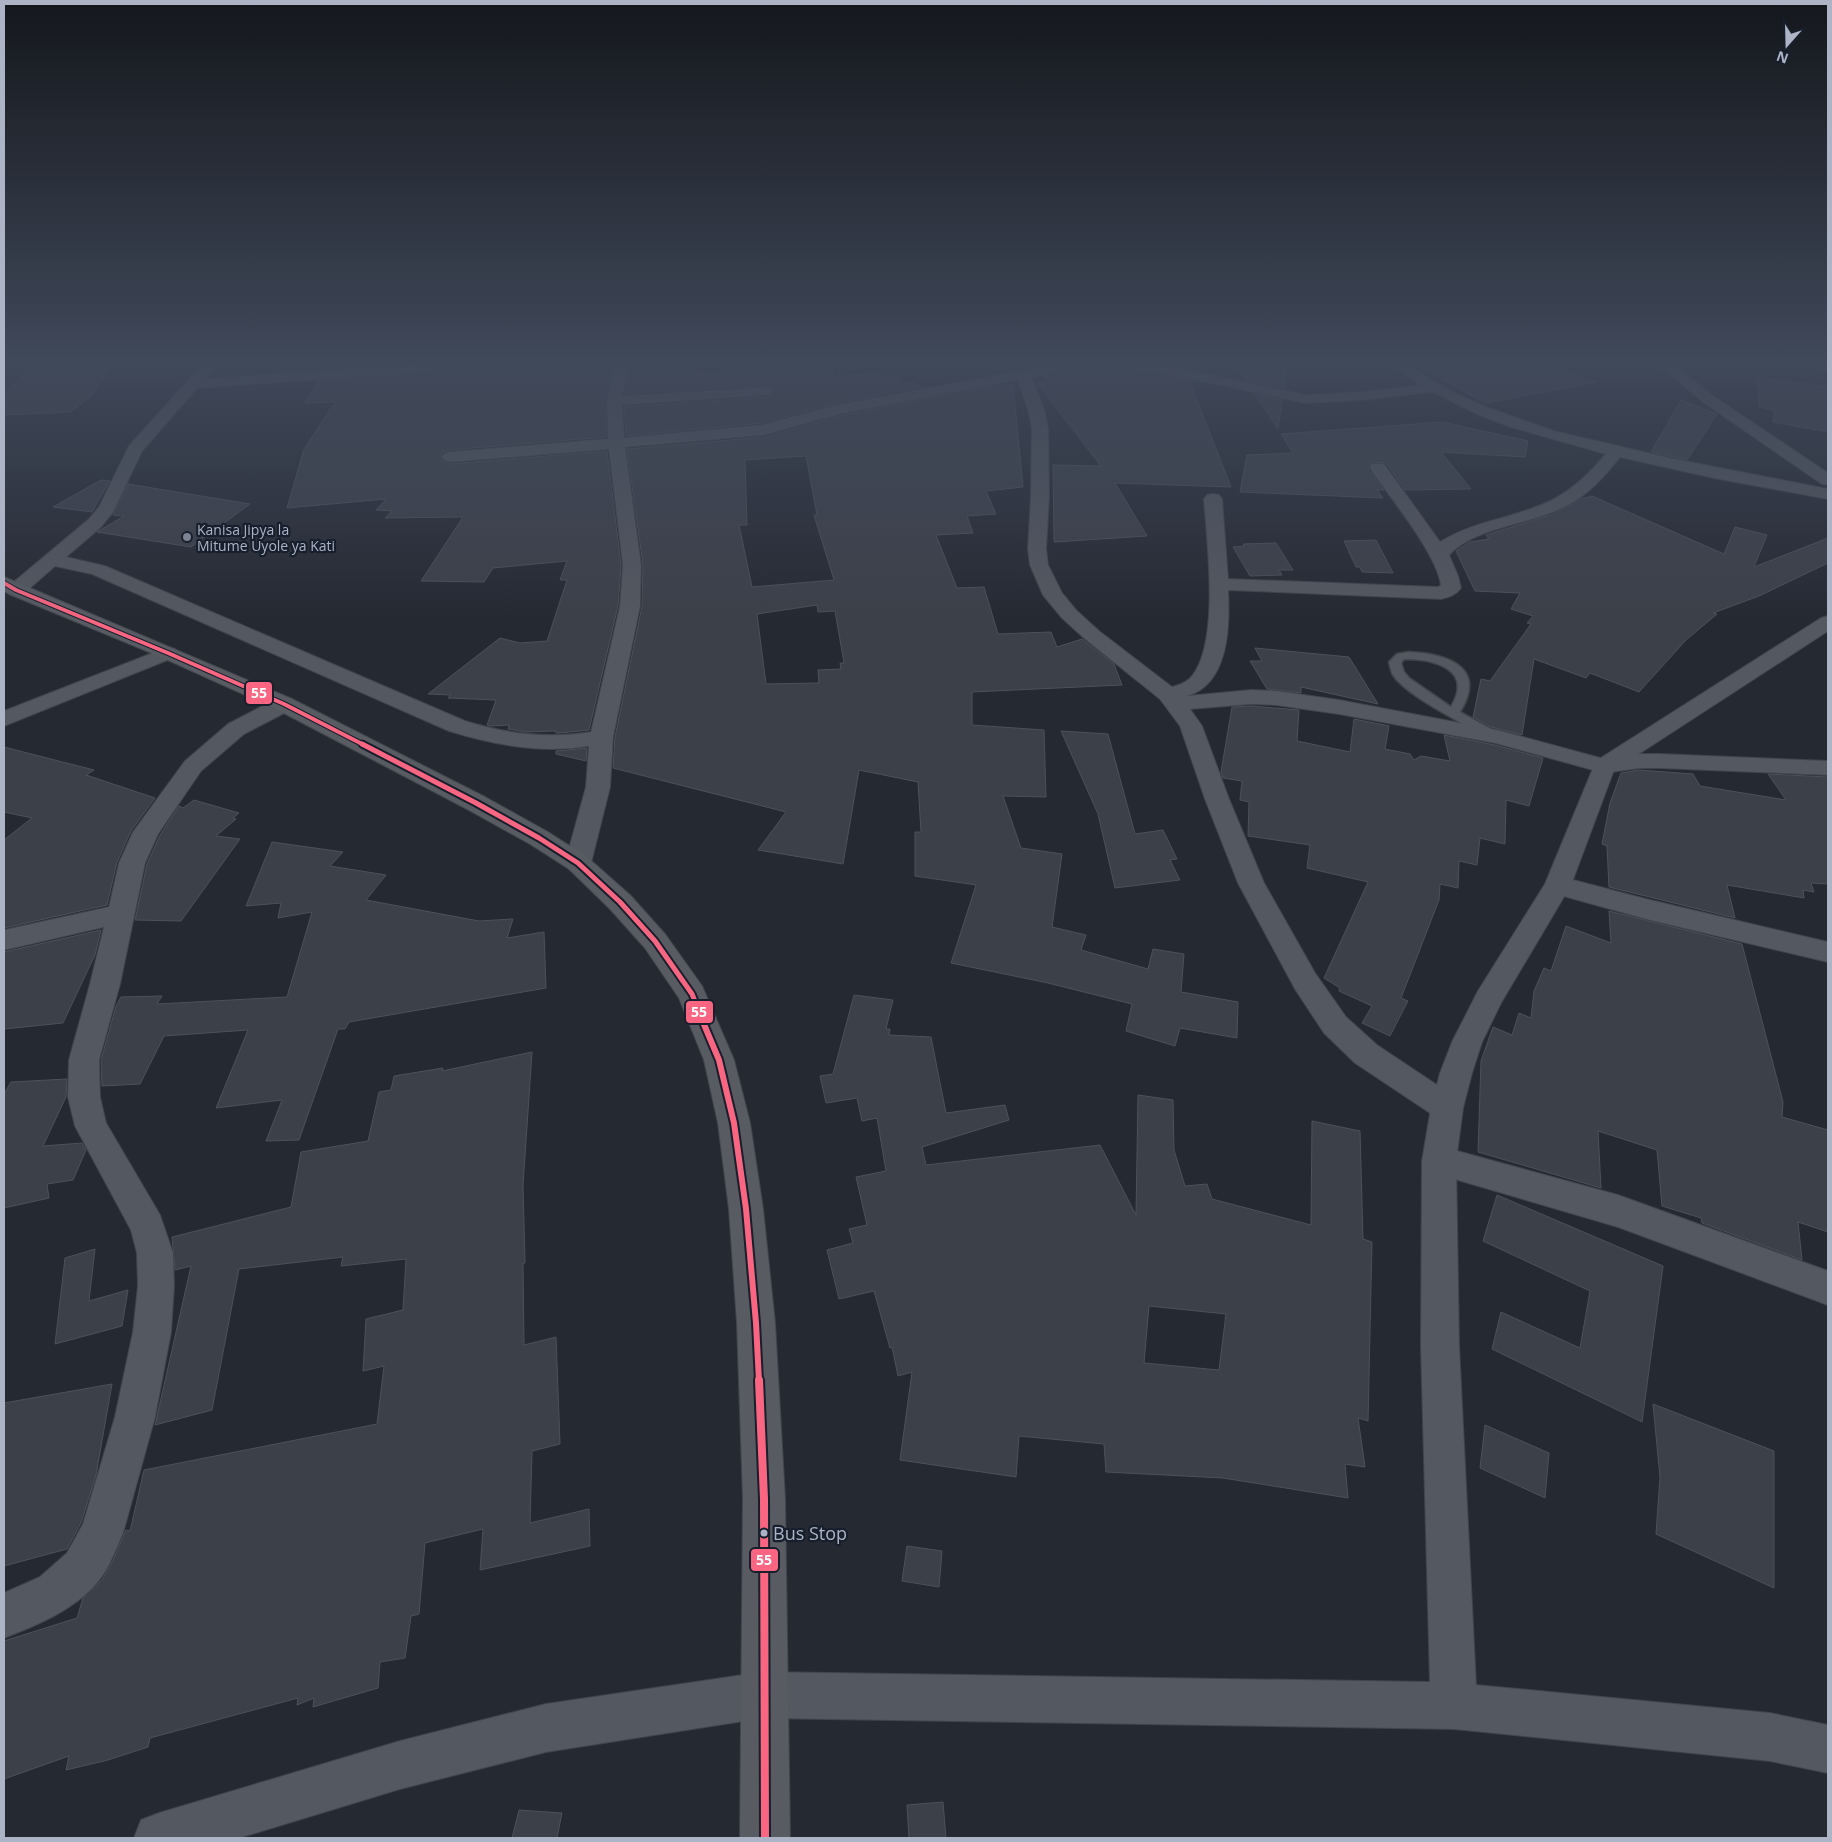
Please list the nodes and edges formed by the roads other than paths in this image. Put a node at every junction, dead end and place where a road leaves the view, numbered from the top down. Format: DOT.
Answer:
graph roads {
  1 [pos="135,449"];
  2 [pos="545,449"];
  3 [pos="617,449"];
  4 [pos="1040,449"];
  5 [pos="1604,449"];
  6 [pos="1781,449"];
  7 [pos="1616,452"];
  8 [pos="450,457"];
  9 [pos="1378,468"];
  10 [pos="1828,480"];
  11 [pos="1828,494"];
  12 [pos="1213,500"];
  13 [pos="1439,554"];
  14 [pos="54,560"];
  15 [pos="1218,584"];
  16 [pos="10,587"];
  17 [pos="1828,622"];
  18 [pos="168,653"];
  19 [pos="1172,699"];
  20 [pos="284,704"];
  21 [pos="1454,712"];
  22 [pos="4,719"];
  23 [pos="601,737"];
  24 [pos="1497,737"];
  25 [pos="1604,766"];
  26 [pos="1828,768"];
  27 [pos="578,863"];
  28 [pos="1558,885"];
  29 [pos="120,914"];
  30 [pos="4,940"];
  31 [pos="1828,952"];
  32 [pos="1447,1108"];
  33 [pos="1439,1161"];
  34 [pos="1828,1288"];
  35 [pos="4,1616"];
  36 [pos="764,1695"];
  37 [pos="1454,1706"];
  38 [pos="1828,1749"];
  39 [pos="159,1838"];
  40 [pos="765,1838"];
  1 -- 14 [label="street"];
  2 -- 8 [label="street"];
  3 -- 23 [label="street"];
  4 -- 19 [label="street"];
  5 -- 7 [label="street"];
  6 -- 10 [label="street"];
  7 -- 11 [label="street"];
  7 -- 13 [label="street"];
  9 -- 13 [label="street"];
  12 -- 15 [label="street"];
  13 -- 15 [label="street"];
  14 -- 16 [label="street"];
  14 -- 23 [label="street"];
  15 -- 19 [label="street"];
  16 -- 18 [label="highway"];
  17 -- 25 [label="street"];
  18 -- 20 [label="highway"];
  18 -- 22 [label="street"];
  19 -- 24 [label="street"];
  19 -- 32 [label="street"];
  20 -- 27 [label="highway"];
  20 -- 29 [label="street"];
  21 -- 21 [label="lane"];
  21 -- 24 [label="lane"];
  23 -- 27 [label="street"];
  24 -- 25 [label="street"];
  25 -- 26 [label="street"];
  25 -- 28 [label="street"];
  27 -- 36 [label="highway"];
  28 -- 31 [label="street"];
  28 -- 32 [label="street"];
  29 -- 30 [label="street"];
  29 -- 35 [label="street"];
  32 -- 33 [label="street"];
  33 -- 34 [label="street"];
  33 -- 37 [label="street"];
  36 -- 37 [label="street"];
  36 -- 39 [label="street"];
  36 -- 40 [label="highway"];
  37 -- 38 [label="street"];
}
